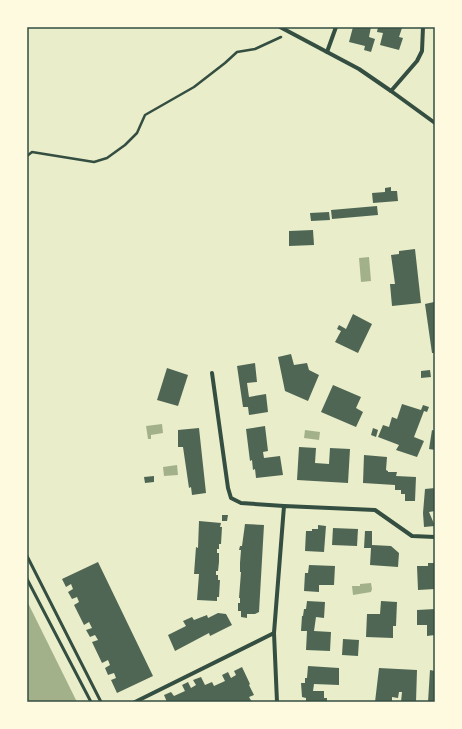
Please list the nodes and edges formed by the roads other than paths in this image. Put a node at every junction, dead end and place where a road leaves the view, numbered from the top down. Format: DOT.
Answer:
graph roads {
  1 [pos="280,27"];
  2 [pos="336,27"];
  3 [pos="423,27"];
  4 [pos="327,52"];
  5 [pos="391,91"];
  6 [pos="435,123"];
  7 [pos="212,373"];
  8 [pos="284,506"];
  9 [pos="435,537"];
  10 [pos="27,556"];
  11 [pos="27,579"];
  12 [pos="274,633"];
  13 [pos="92,702"];
  14 [pos="102,702"];
  15 [pos="135,702"];
  16 [pos="277,702"];
  1 -- 4 [label="street"];
  2 -- 4 [label="street"];
  3 -- 5 [label="street"];
  4 -- 5 [label="street"];
  5 -- 6 [label="street"];
  7 -- 8 [label="street"];
  8 -- 9 [label="street"];
  8 -- 12 [label="street"];
  10 -- 14 [label="lane"];
  11 -- 13 [label="lane"];
  12 -- 15 [label="street"];
  12 -- 16 [label="street"];
}
